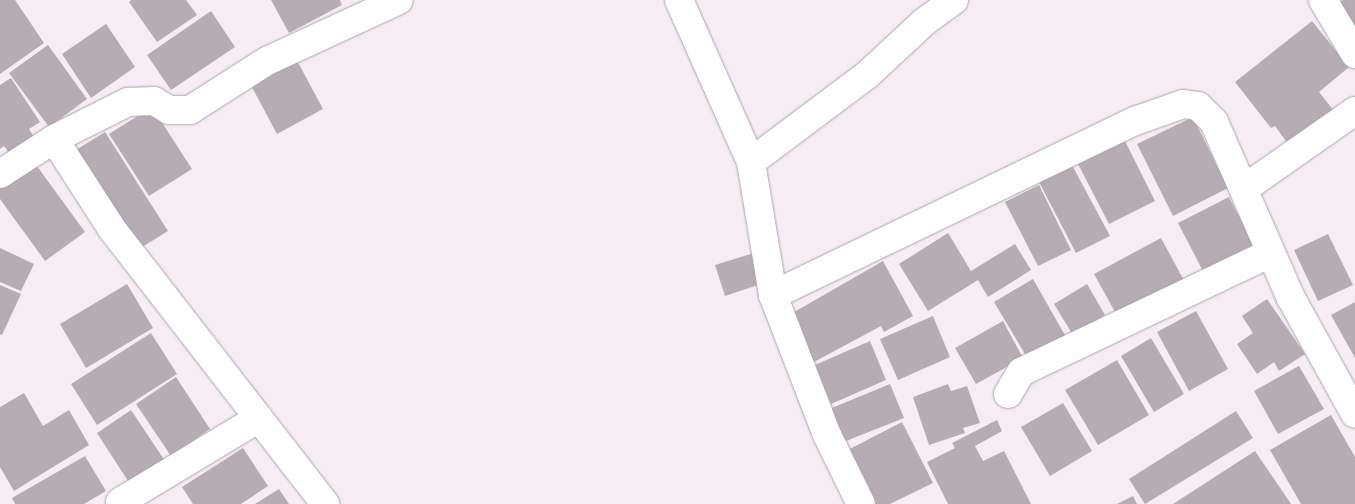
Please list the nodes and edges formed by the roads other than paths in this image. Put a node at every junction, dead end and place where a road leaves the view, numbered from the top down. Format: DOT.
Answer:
graph roads {
  1 [pos="399,0"];
  2 [pos="679,0"];
  3 [pos="954,0"];
  4 [pos="1323,0"];
  5 [pos="1355,54"];
  6 [pos="1355,111"];
  7 [pos="54,139"];
  8 [pos="751,162"];
  9 [pos="0,174"];
  10 [pos="1245,188"];
  11 [pos="1271,253"];
  12 [pos="773,295"];
  13 [pos="1008,394"];
  14 [pos="1355,414"];
  15 [pos="259,418"];
  16 [pos="120,502"];
  17 [pos="325,504"];
  18 [pos="861,504"];
  1 -- 7 [label="street"];
  2 -- 8 [label="street"];
  3 -- 8 [label="street"];
  4 -- 5 [label="street"];
  6 -- 10 [label="street"];
  7 -- 9 [label="street"];
  7 -- 15 [label="street"];
  8 -- 12 [label="street"];
  10 -- 11 [label="street"];
  10 -- 12 [label="street"];
  11 -- 13 [label="street"];
  11 -- 14 [label="street"];
  12 -- 18 [label="street"];
  15 -- 16 [label="street"];
  15 -- 17 [label="street"];
}
